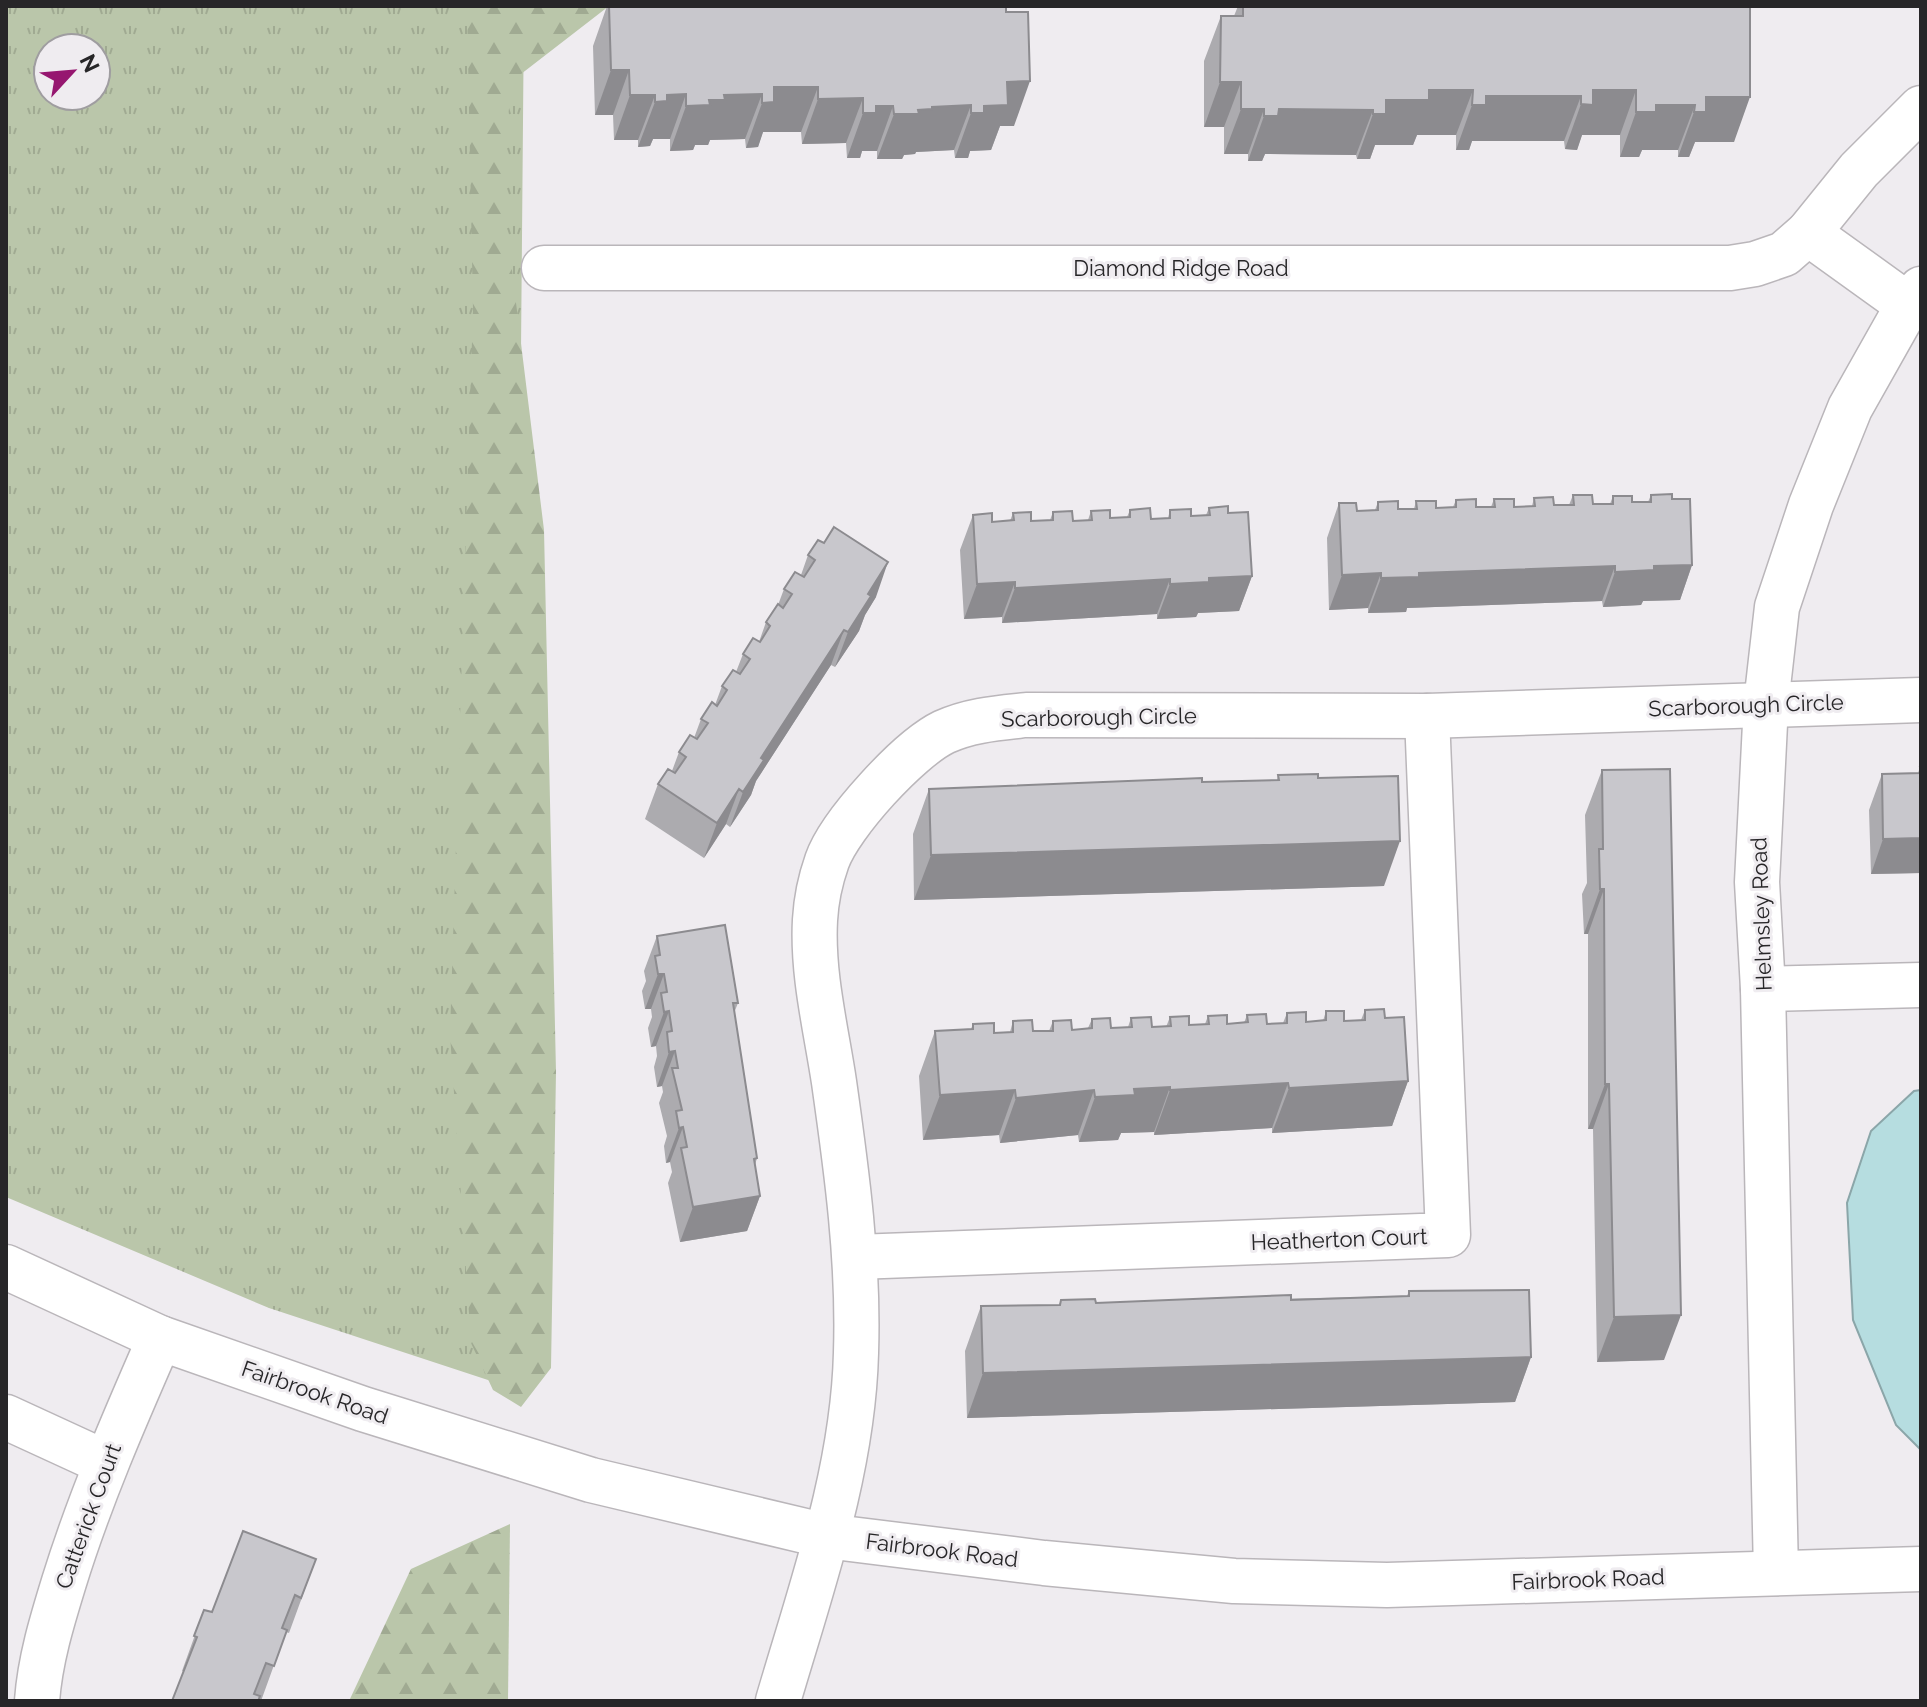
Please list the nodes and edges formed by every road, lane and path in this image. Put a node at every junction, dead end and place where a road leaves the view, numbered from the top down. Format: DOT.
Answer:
graph roads {
  1 [pos="1921,108"];
  2 [pos="1808,233"];
  3 [pos="544,268"];
  4 [pos="1914,297"];
  5 [pos="1921,700"];
  6 [pos="1766,704"];
  7 [pos="1427,716"];
  8 [pos="1921,985"];
  9 [pos="1763,989"];
  10 [pos="856,1257"];
  11 [pos="6,1267"];
  12 [pos="160,1338"];
  13 [pos="6,1417"];
  14 [pos="106,1463"];
  15 [pos="826,1536"];
  16 [pos="1921,1569"];
  17 [pos="1776,1573"];
  18 [pos="37,1701"];
  19 [pos="778,1701"];
  1 -- 2 [label="street, Diamond Ridge Road"];
  2 -- 3 [label="street, Diamond Ridge Road"];
  2 -- 4 [label="street"];
  4 -- 6 [label="street, Helmsley Road"];
  5 -- 6 [label="street, Scarborough Circle"];
  6 -- 7 [label="street, Scarborough Circle"];
  6 -- 9 [label="street, Helmsley Road"];
  7 -- 10 [label="street, Scarborough Circle"];
  7 -- 10 [label="street, Heatherton Court"];
  8 -- 9 [label="street"];
  9 -- 17 [label="street, Helmsley Road"];
  10 -- 15 [label="street, Scarborough Circle"];
  11 -- 12 [label="street, Fairbrook Road"];
  12 -- 14 [label="street, Catterick Court"];
  12 -- 15 [label="street, Fairbrook Road"];
  13 -- 14 [label="street"];
  14 -- 18 [label="street, Catterick Court"];
  15 -- 17 [label="street, Fairbrook Road"];
  15 -- 19 [label="street, Scarborough Circle"];
  16 -- 17 [label="street, Fairbrook Road"];
}
